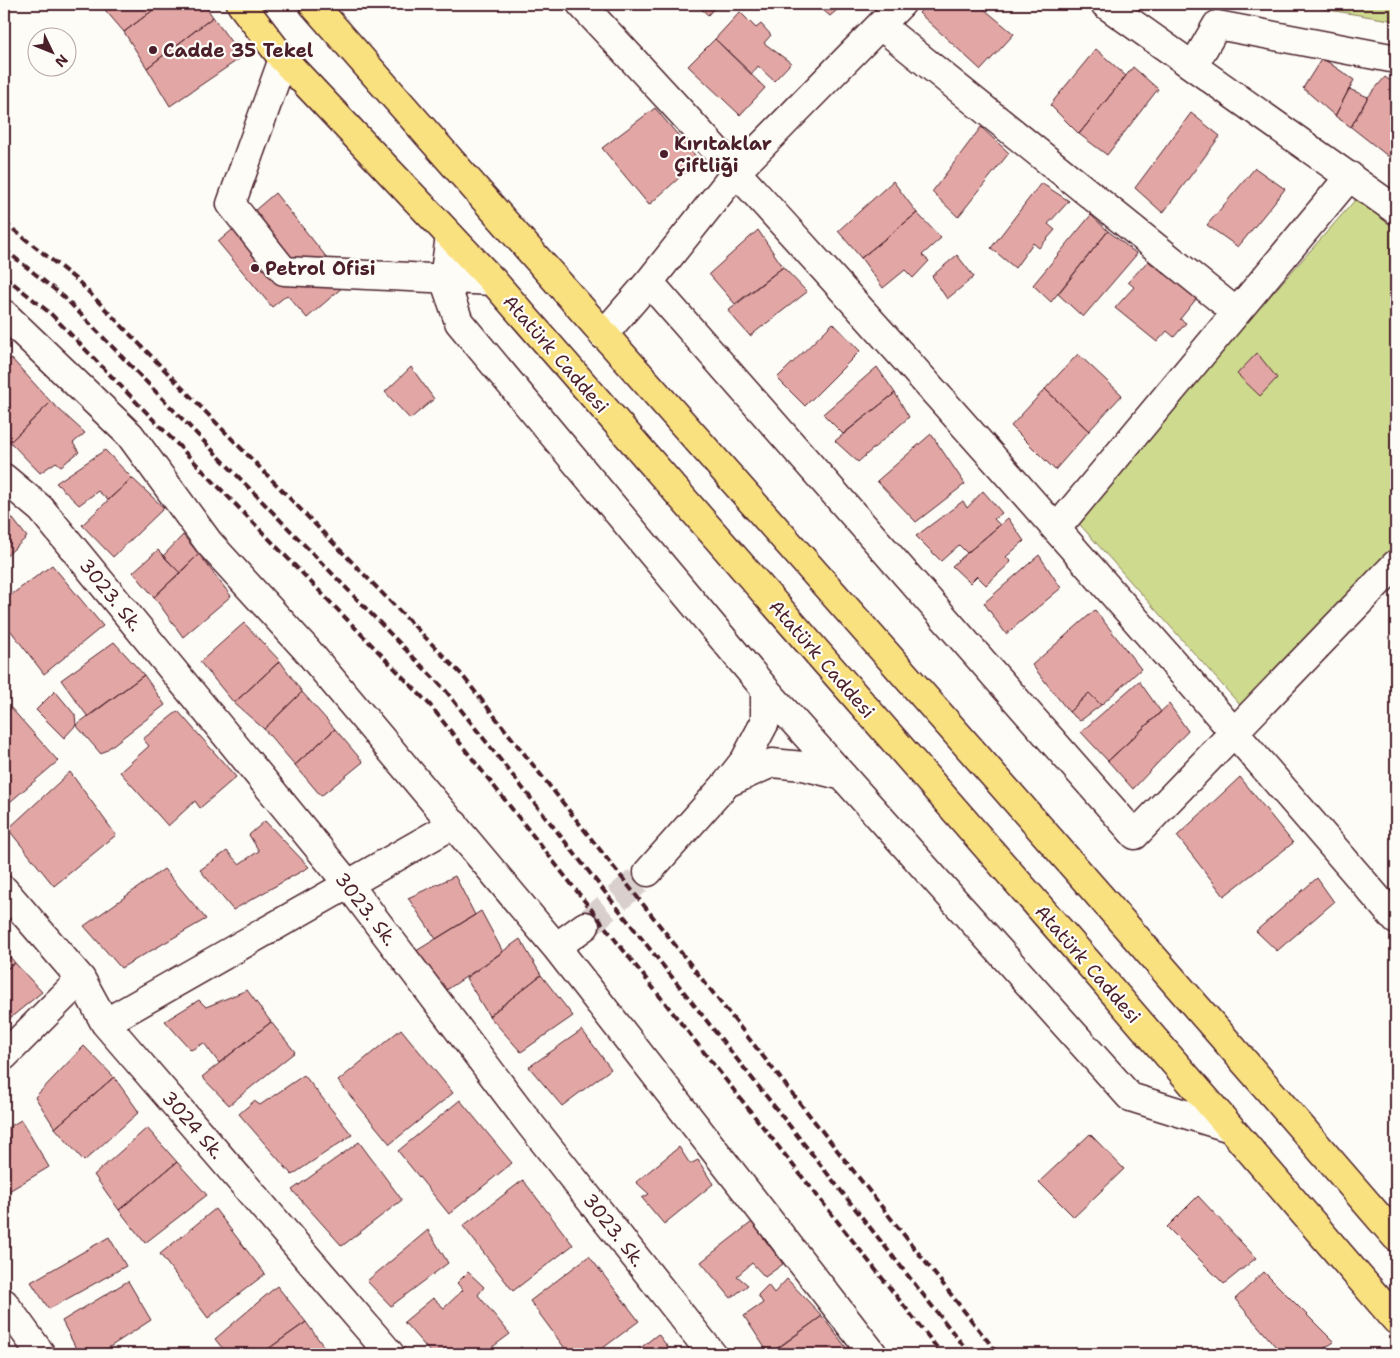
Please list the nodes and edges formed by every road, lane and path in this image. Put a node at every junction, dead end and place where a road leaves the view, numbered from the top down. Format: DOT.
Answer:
graph roads {
  1 [pos="241,4"];
  2 [pos="313,4"];
  3 [pos="581,4"];
  4 [pos="901,4"];
  5 [pos="1105,4"];
  6 [pos="881,26"];
  7 [pos="283,58"];
  8 [pos="1396,58"];
  9 [pos="1194,65"];
  10 [pos="737,172"];
  11 [pos="1350,176"];
  12 [pos="1396,210"];
  13 [pos="450,236"];
  14 [pos="444,279"];
  15 [pos="493,281"];
  16 [pos="649,282"];
  17 [pos="1236,312"];
  18 [pos="4,314"];
  19 [pos="603,335"];
  20 [pos="4,478"];
  21 [pos="1057,528"];
  22 [pos="1396,564"];
  23 [pos="765,689"];
  24 [pos="1234,731"];
  25 [pos="843,776"];
  26 [pos="726,784"];
  27 [pos="454,824"];
  28 [pos="648,872"];
  29 [pos="348,884"];
  30 [pos="4,890"];
  31 [pos="1396,920"];
  32 [pos="585,926"];
  33 [pos="556,947"];
  34 [pos="81,979"];
  35 [pos="105,1022"];
  36 [pos="4,1056"];
  37 [pos="1230,1128"];
  38 [pos="1396,1237"];
  39 [pos="4,1303"];
  40 [pos="1396,1320"];
  41 [pos="38,1353"];
  42 [pos="390,1354"];
  43 [pos="712,1354"];
  44 [pos="873,1354"];
  1 -- 7 [label="highway, Atatürk Caddesi"];
  2 -- 19 [label="highway"];
  3 -- 10 [label="street"];
  4 -- 6 [label="street"];
  5 -- 9 [label="street"];
  6 -- 10 [label="street"];
  6 -- 17 [label="street"];
  7 -- 13 [label="highway, Atatürk Caddesi"];
  7 -- 14 [label="street"];
  8 -- 9 [label="street"];
  9 -- 11 [label="street"];
  10 -- 16 [label="street"];
  10 -- 21 [label="street"];
  11 -- 12 [label="street"];
  11 -- 17 [label="street"];
  13 -- 14 [label="street"];
  13 -- 15 [label="highway, Atatürk Caddesi"];
  14 -- 15 [label="street"];
  14 -- 23 [label="street"];
  15 -- 37 [label="highway, Atatürk Caddesi"];
  16 -- 19 [label="street"];
  16 -- 24 [label="street"];
  17 -- 21 [label="street"];
  18 -- 27 [label="street"];
  19 -- 38 [label="highway"];
  20 -- 29 [label="street, 3023. Sk."];
  21 -- 24 [label="street"];
  22 -- 24 [label="street"];
  23 -- 25 [label="street"];
  23 -- 26 [label="street"];
  24 -- 31 [label="street"];
  25 -- 26 [label="street"];
  25 -- 37 [label="street"];
  26 -- 28 [label="street"];
  27 -- 29 [label="street"];
  27 -- 33 [label="street"];
  29 -- 35 [label="street"];
  29 -- 43 [label="street, 3023. Sk."];
  30 -- 34 [label="street, 3024 Sk."];
  32 -- 33 [label="street"];
  33 -- 44 [label="street"];
  34 -- 35 [label="street, 3024 Sk."];
  34 -- 36 [label="street"];
  35 -- 42 [label="street, 3024 Sk."];
  37 -- 40 [label="highway, Atatürk Caddesi"];
  39 -- 41 [label="street"];
}
